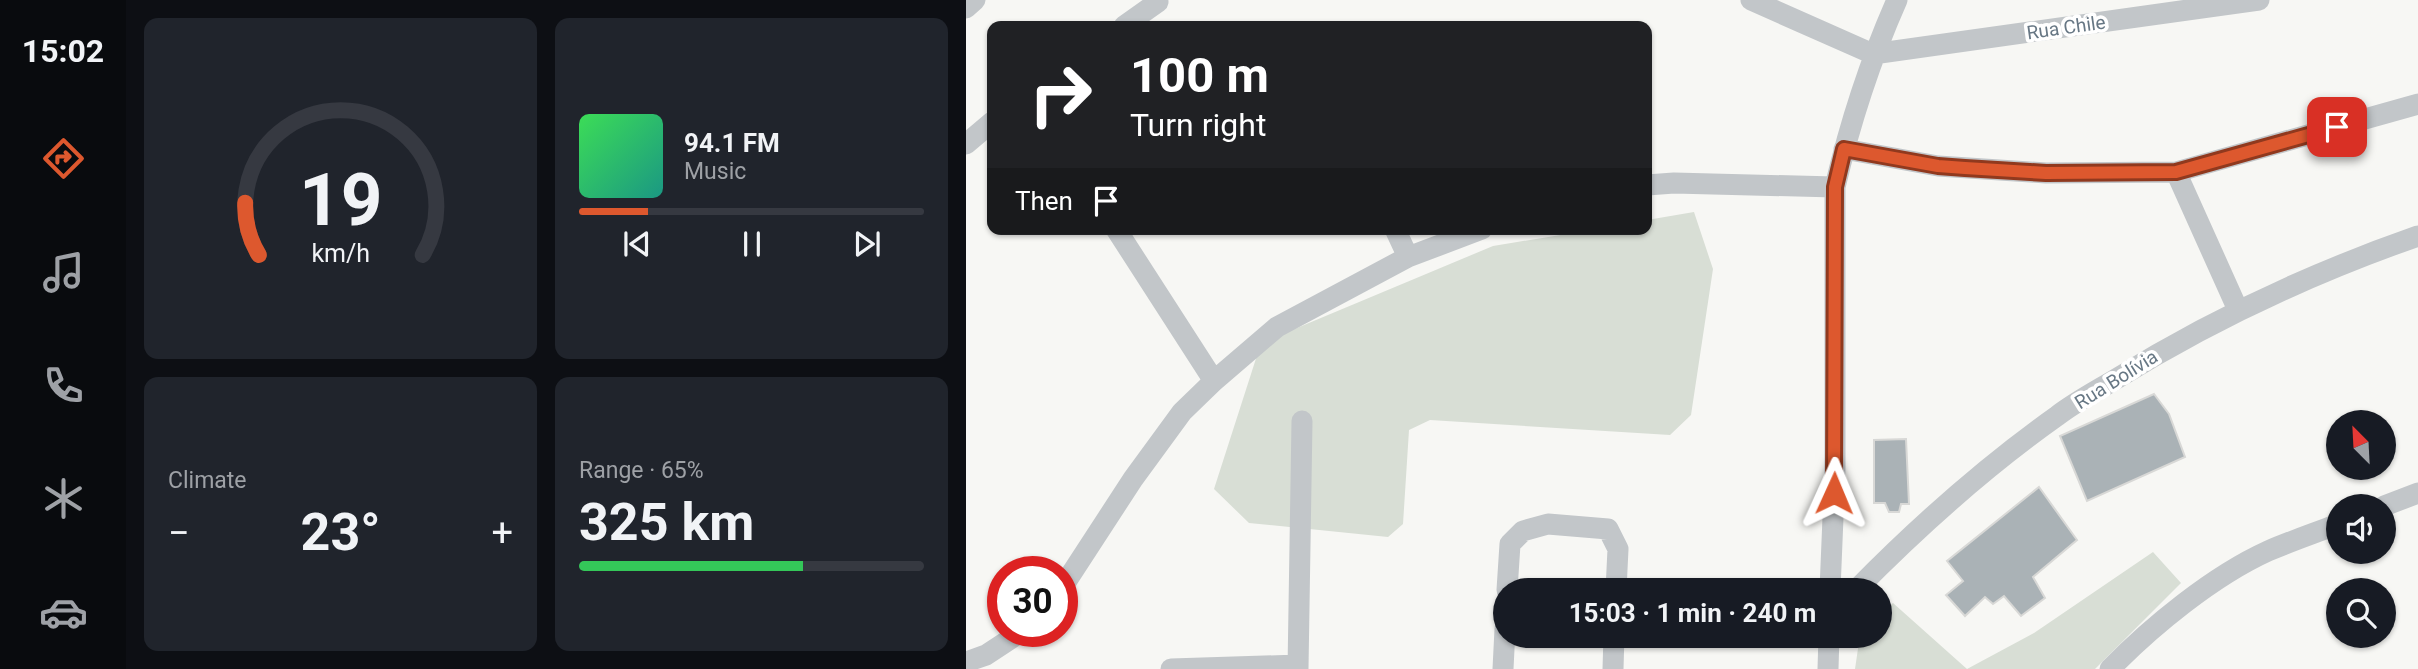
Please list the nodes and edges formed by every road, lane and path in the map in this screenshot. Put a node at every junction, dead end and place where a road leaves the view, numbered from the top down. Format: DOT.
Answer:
graph roads {
  1 [pos="975,0"];
  2 [pos="1751,0"];
  3 [pos="1897,0"];
  4 [pos="2259,0"];
  5 [pos="1158,2"];
  6 [pos="966,8"];
  7 [pos="1131,21"];
  8 [pos="1873,54"];
  9 [pos="2418,104"];
  10 [pos="987,126"];
  11 [pos="966,144"];
  12 [pos="1844,149"];
  13 [pos="2176,172"];
  14 [pos="1652,185"];
  15 [pos="1835,187"];
  16 [pos="1120,235"];
  17 [pos="1398,235"];
  18 [pos="1466,235"];
  19 [pos="2418,236"];
  20 [pos="1408,257"];
  21 [pos="2238,310"];
  22 [pos="1214,382"];
  23 [pos="1302,421"];
  24 [pos="2418,493"];
  25 [pos="2396,501"];
  26 [pos="2326,529"];
  27 [pos="1078,564"];
  28 [pos="1508,578"];
  29 [pos="1617,578"];
  30 [pos="1830,578"];
  31 [pos="1868,578"];
  32 [pos="998,647"];
  33 [pos="1504,648"];
  34 [pos="1614,648"];
  35 [pos="1829,648"];
  36 [pos="966,662"];
  37 [pos="1298,667"];
  38 [pos="1171,669"];
  39 [pos="1503,669"];
  40 [pos="1613,669"];
  41 [pos="1828,669"];
  42 [pos="2110,669"];
  1 -- 6 [label="street"];
  2 -- 8 [label="street"];
  3 -- 8 [label="street"];
  4 -- 8 [label="street, Rua Chile"];
  5 -- 7 [label="street"];
  8 -- 12 [label="street"];
  9 -- 13 [label="street"];
  10 -- 11 [label="street"];
  12 -- 13 [label="street"];
  12 -- 15 [label="street"];
  13 -- 21 [label="street"];
  14 -- 15 [label="street"];
  15 -- 30 [label="street"];
  16 -- 22 [label="street"];
  17 -- 20 [label="street"];
  18 -- 20 [label="street"];
  19 -- 21 [label="street, Rua Bolívia"];
  20 -- 22 [label="street"];
  21 -- 31 [label="street, Rua Bolívia"];
  22 -- 27 [label="street"];
  23 -- 37 [label="street"];
  24 -- 25 [label="street"];
  26 -- 42 [label="street"];
  28 -- 29 [label="street"];
  32 -- 36 [label="street"];
  33 -- 39 [label="street"];
  34 -- 40 [label="street"];
  35 -- 41 [label="street"];
  37 -- 38 [label="street"];
}
